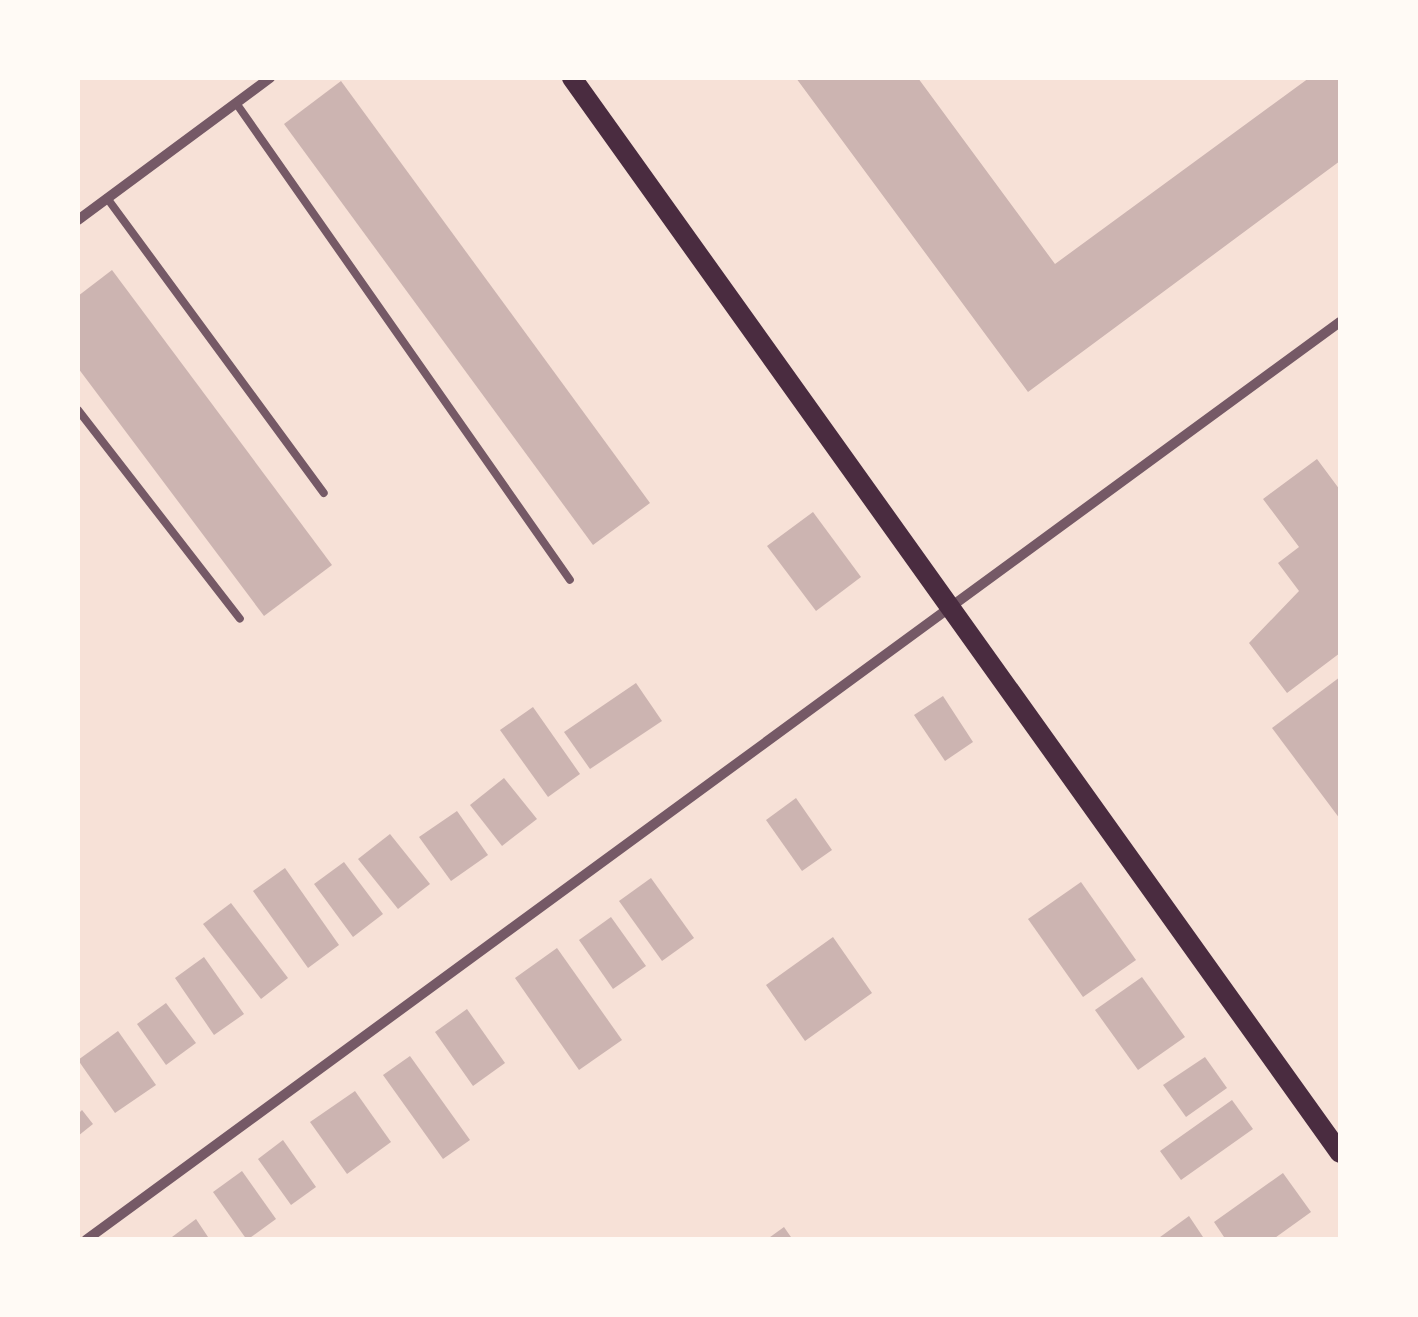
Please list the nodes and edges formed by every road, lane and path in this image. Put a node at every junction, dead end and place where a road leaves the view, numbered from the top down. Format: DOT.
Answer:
graph roads {
  1 [pos="270,78"];
  2 [pos="572,78"];
  3 [pos="236,103"];
  4 [pos="106,198"];
  5 [pos="78,220"];
  6 [pos="1340,322"];
  7 [pos="78,410"];
  8 [pos="324,493"];
  9 [pos="570,580"];
  10 [pos="949,604"];
  11 [pos="240,619"];
  12 [pos="1340,1152"];
  13 [pos="86,1240"];
  1 -- 3 [label="street"];
  2 -- 10 [label="main road"];
  3 -- 4 [label="street"];
  3 -- 9 [label="lane"];
  4 -- 5 [label="street"];
  4 -- 8 [label="lane"];
  6 -- 10 [label="street"];
  7 -- 11 [label="lane"];
  10 -- 12 [label="main road"];
  10 -- 13 [label="street"];
}
